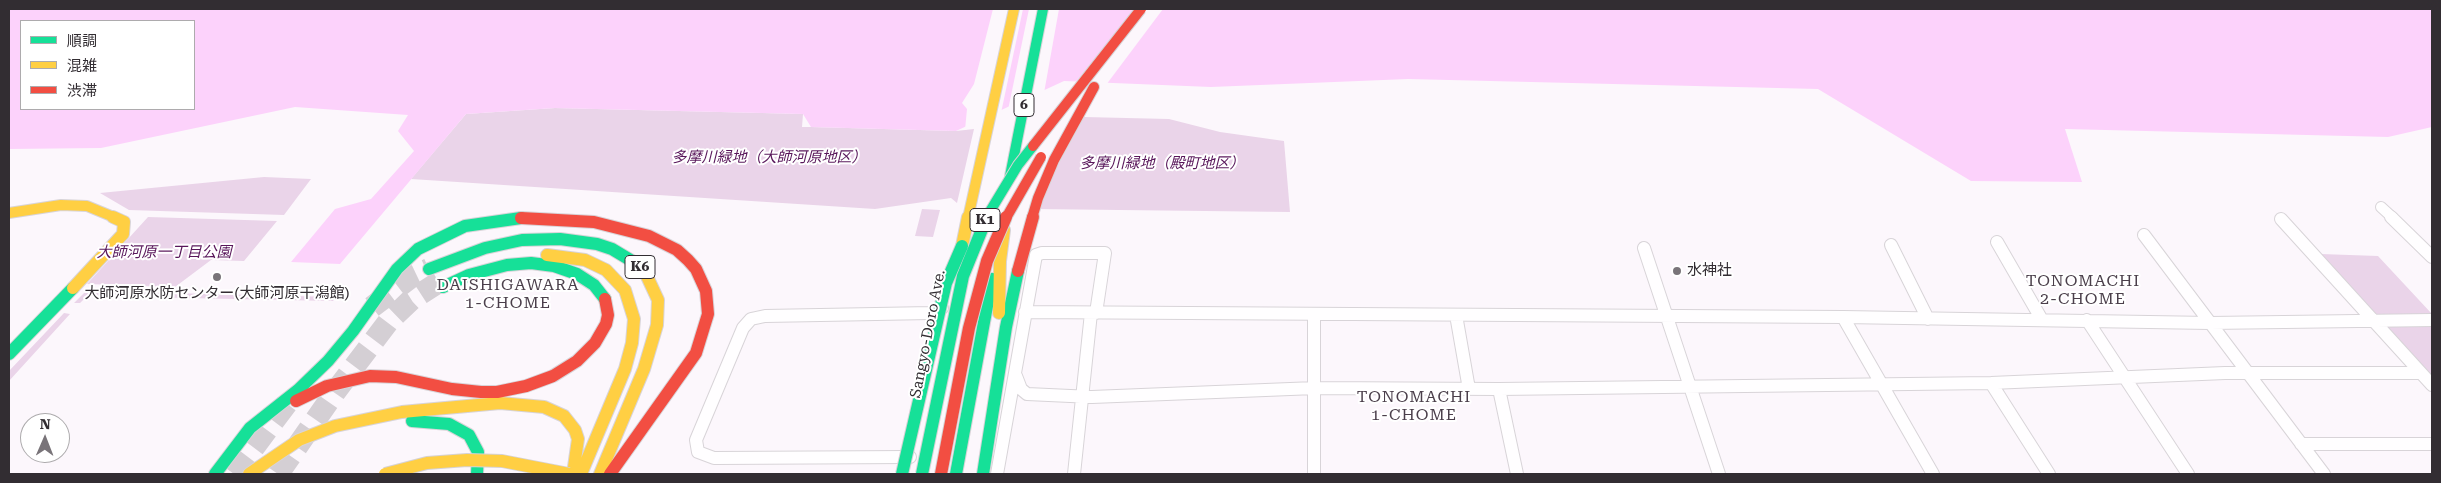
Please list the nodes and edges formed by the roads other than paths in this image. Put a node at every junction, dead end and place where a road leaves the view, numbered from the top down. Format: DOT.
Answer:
graph roads {
  1 [pos="1014,9"];
  2 [pos="1043,9"];
  3 [pos="1141,9"];
  4 [pos="1155,9"];
  5 [pos="1094,88"];
  6 [pos="1018,165"];
  7 [pos="1009,203"];
  8 [pos="2382,207"];
  9 [pos="9,213"];
  10 [pos="2281,219"];
  11 [pos="2144,235"];
  12 [pos="1997,242"];
  13 [pos="1891,245"];
  14 [pos="1644,248"];
  15 [pos="2432,257"];
  16 [pos="429,269"];
  17 [pos="987,303"];
  18 [pos="949,304"];
  19 [pos="1025,312"];
  20 [pos="1094,313"];
  21 [pos="1314,314"];
  22 [pos="1456,315"];
  23 [pos="1667,317"];
  24 [pos="1844,317"];
  25 [pos="1928,318"];
  26 [pos="2042,320"];
  27 [pos="2086,320"];
  28 [pos="2374,320"];
  29 [pos="2432,320"];
  30 [pos="2210,323"];
  31 [pos="9,354"];
  32 [pos="2250,373"];
  33 [pos="2421,373"];
  34 [pos="1016,376"];
  35 [pos="2124,377"];
  36 [pos="1881,383"];
  37 [pos="1992,383"];
  38 [pos="2432,385"];
  39 [pos="1690,387"];
  40 [pos="1315,388"];
  41 [pos="1469,389"];
  42 [pos="1499,389"];
  43 [pos="1081,397"];
  44 [pos="2302,444"];
  45 [pos="2432,444"];
  46 [pos="919,457"];
  47 [pos="215,474"];
  48 [pos="219,474"];
  49 [pos="249,474"];
  50 [pos="255,474"];
  51 [pos="385,474"];
  52 [pos="472,474"];
  53 [pos="490,474"];
  54 [pos="571,474"];
  55 [pos="582,474"];
  56 [pos="600,474"];
  57 [pos="610,474"];
  58 [pos="902,474"];
  59 [pos="915,474"];
  60 [pos="922,474"];
  61 [pos="941,474"];
  62 [pos="956,474"];
  63 [pos="973,474"];
  64 [pos="983,474"];
  65 [pos="997,474"];
  66 [pos="1074,474"];
  67 [pos="1314,474"];
  68 [pos="1517,474"];
  69 [pos="1719,474"];
  70 [pos="1932,474"];
  71 [pos="2049,474"];
  72 [pos="2188,474"];
  73 [pos="2324,474"];
  1 -- 18 [label="main road, Sangyo-Doro Ave. / 6"];
  2 -- 7 [label="main road, 6, bridge"];
  3 -- 6 [label="main road, K1, bridge"];
  4 -- 5 [label="main road, K1"];
  5 -- 7 [label="main road, K1, bridge"];
  5 -- 64 [label="main road"];
  6 -- 58 [label="main road, bridge"];
  6 -- 60 [label="main road, K1, bridge"];
  7 -- 17 [label="main road, 6"];
  7 -- 61 [label="main road, K1, bridge"];
  7 -- 63 [label="main road, bridge"];
  8 -- 15 [label="street"];
  9 -- 31 [label="main road"];
  10 -- 28 [label="street"];
  11 -- 30 [label="street"];
  12 -- 26 [label="street"];
  13 -- 25 [label="street"];
  14 -- 23 [label="street"];
  16 -- 56 [label="main road, K6"];
  17 -- 18 [label="street"];
  17 -- 62 [label="main road, 6"];
  18 -- 46 [label="main road, Sangyo-Doro Ave. / 6"];
  18 -- 46 [label="street"];
  19 -- 20 [label="street"];
  19 -- 20 [label="street"];
  19 -- 34 [label="street"];
  20 -- 21 [label="street"];
  20 -- 43 [label="street"];
  21 -- 22 [label="street"];
  21 -- 40 [label="street"];
  22 -- 23 [label="street"];
  22 -- 41 [label="street"];
  23 -- 24 [label="street"];
  23 -- 39 [label="street"];
  24 -- 25 [label="street"];
  24 -- 36 [label="street"];
  25 -- 26 [label="street"];
  26 -- 27 [label="street"];
  27 -- 30 [label="street"];
  27 -- 35 [label="street"];
  28 -- 29 [label="street"];
  28 -- 30 [label="street"];
  28 -- 33 [label="street"];
  30 -- 32 [label="street"];
  32 -- 33 [label="street"];
  32 -- 35 [label="street"];
  32 -- 44 [label="street"];
  33 -- 38 [label="street"];
  34 -- 43 [label="street"];
  34 -- 65 [label="street"];
  35 -- 37 [label="street"];
  35 -- 72 [label="street"];
  36 -- 37 [label="street"];
  36 -- 39 [label="street"];
  36 -- 70 [label="street"];
  37 -- 71 [label="street"];
  39 -- 42 [label="street"];
  39 -- 69 [label="street"];
  40 -- 41 [label="street"];
  40 -- 43 [label="street"];
  40 -- 67 [label="street"];
  41 -- 42 [label="street"];
  42 -- 68 [label="street"];
  43 -- 66 [label="street"];
  44 -- 45 [label="street"];
  44 -- 73 [label="street"];
  46 -- 59 [label="main road, Sangyo-Doro Ave. / 6"];
  47 -- 57 [label="main road"];
  48 -- 55 [label="main road, K6"];
  49 -- 54 [label="main road"];
  50 -- 52 [label="main road"];
  51 -- 54 [label="main road, bridge"];
  52 -- 53 [label="main road"];
}
